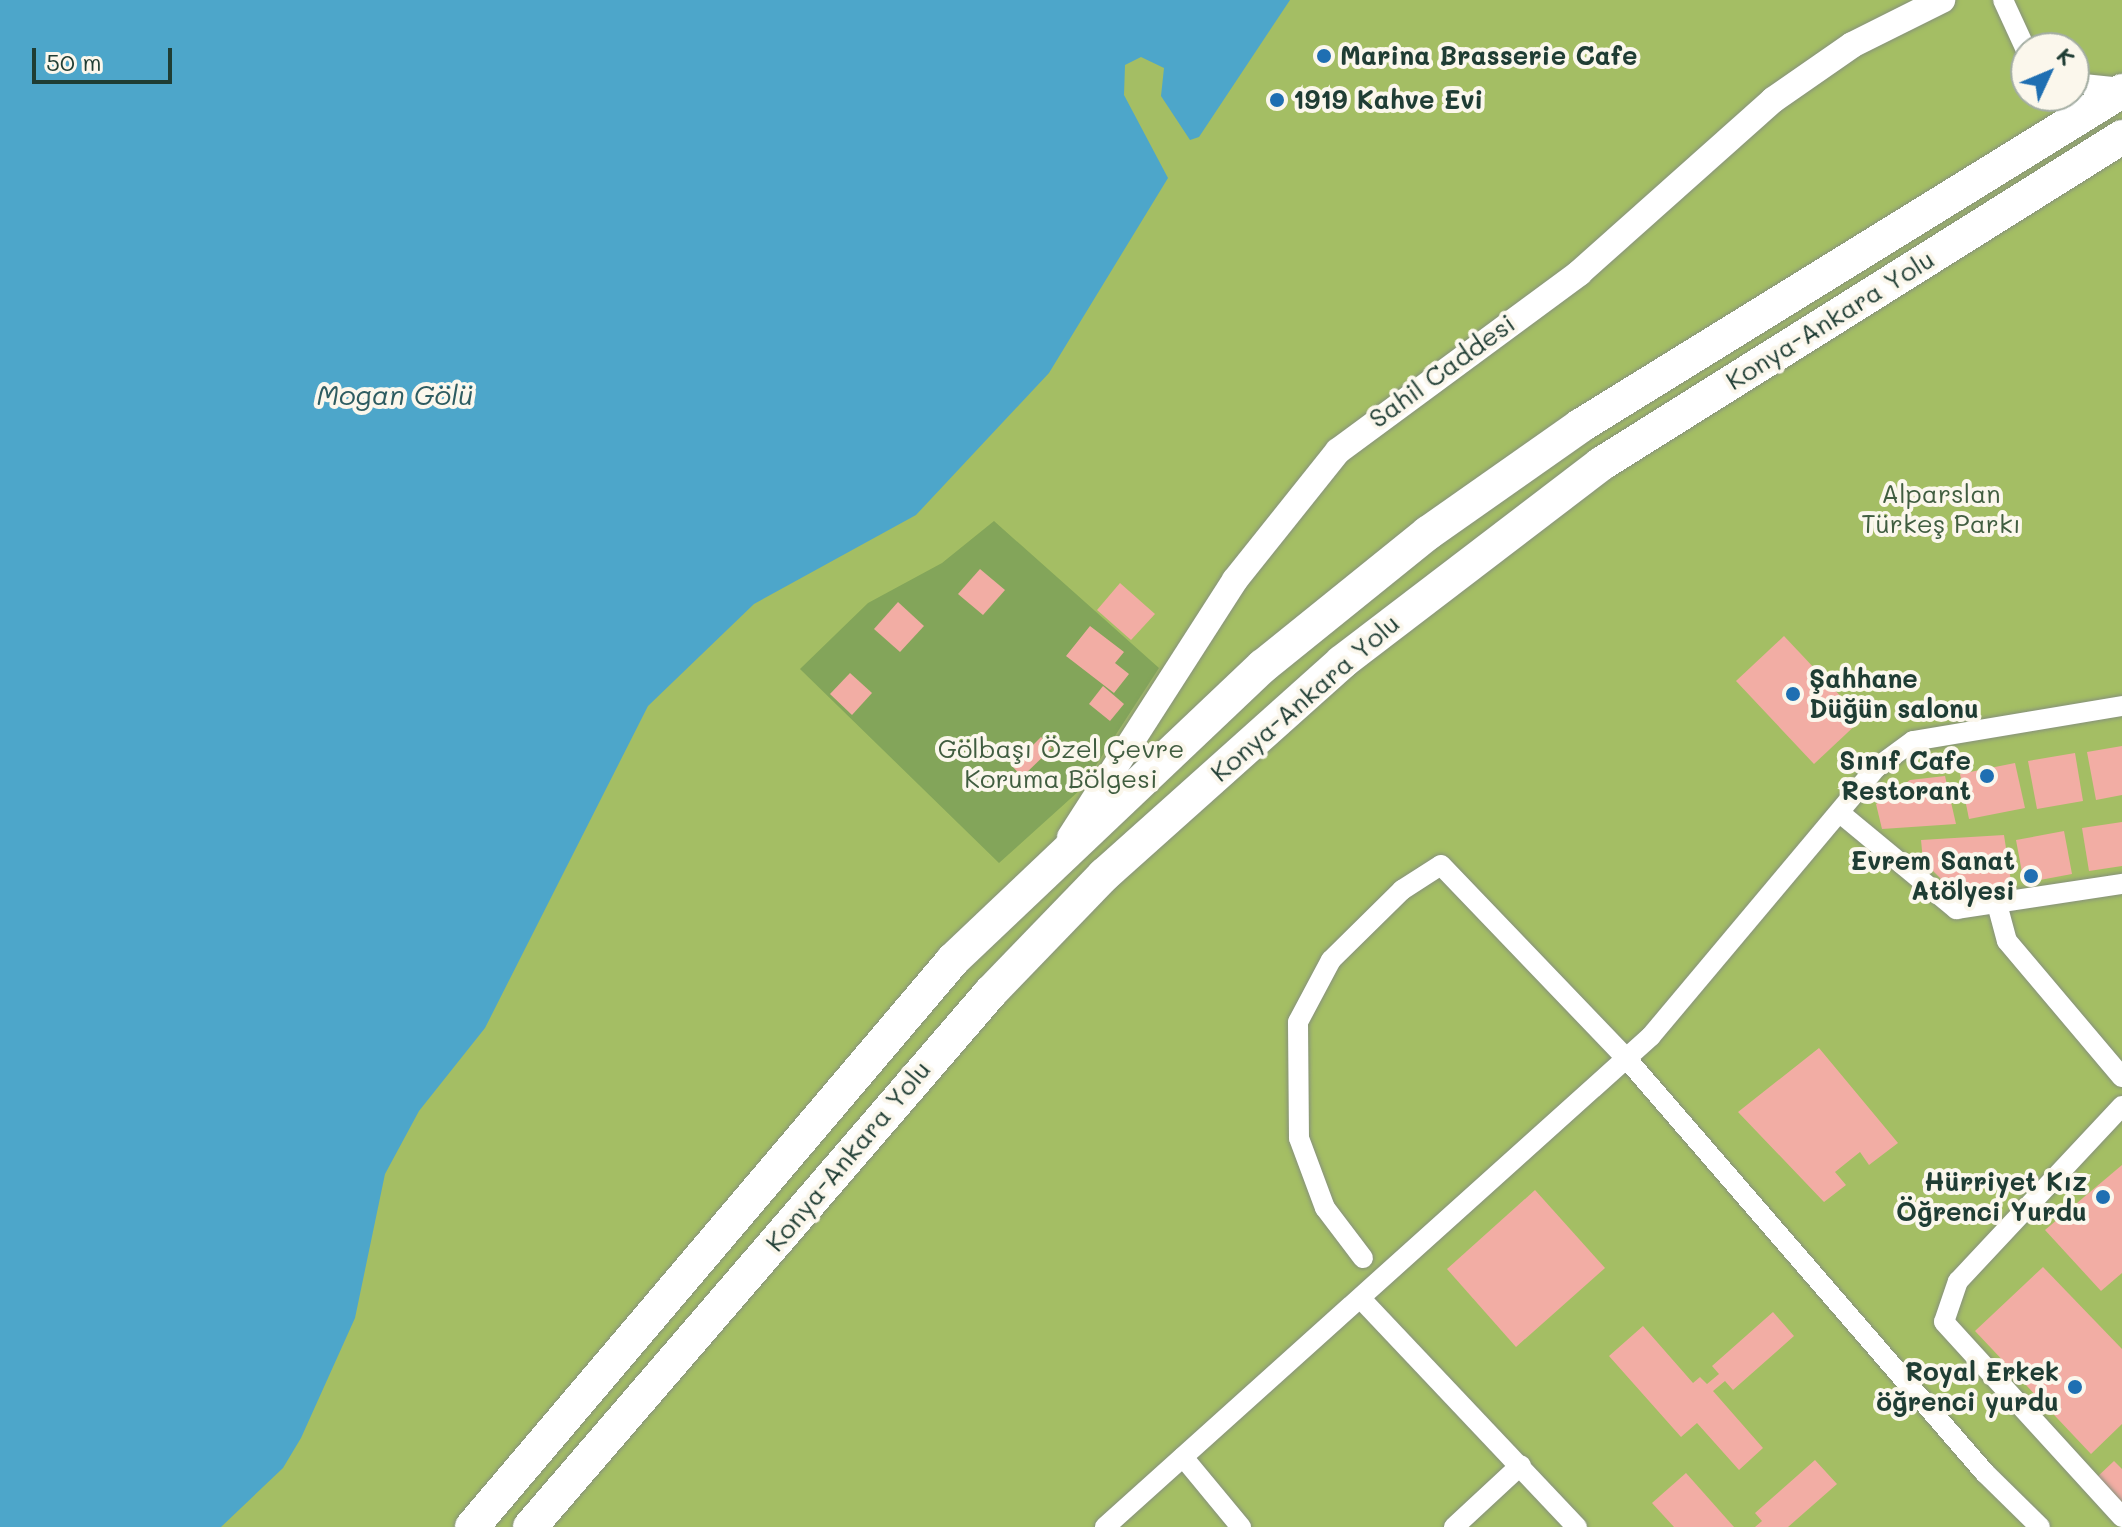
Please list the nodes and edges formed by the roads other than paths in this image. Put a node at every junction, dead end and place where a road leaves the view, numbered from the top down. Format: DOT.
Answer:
graph roads {
  1 [pos="1942,0"];
  2 [pos="2003,0"];
  3 [pos="2018,32"];
  4 [pos="2090,85"];
  5 [pos="2122,89"];
  6 [pos="2122,137"];
  7 [pos="2122,160"];
  8 [pos="2023,198"];
  9 [pos="2122,706"];
  10 [pos="1840,813"];
  11 [pos="1057,857"];
  12 [pos="2122,884"];
  13 [pos="1997,904"];
  14 [pos="1626,1058"];
  15 [pos="2122,1077"];
  16 [pos="2122,1106"];
  17 [pos="1363,1258"];
  18 [pos="1362,1300"];
  19 [pos="1183,1457"];
  20 [pos="1521,1465"];
  21 [pos="2122,1517"];
  22 [pos="472,1527"];
  23 [pos="530,1527"];
  24 [pos="1105,1527"];
  25 [pos="1241,1527"];
  26 [pos="1454,1527"];
  27 [pos="1577,1527"];
  28 [pos="2040,1527"];
  1 -- 11 [label="street, Sahil Caddesi"];
  2 -- 3 [label="street"];
  4 -- 5 [label="street"];
  5 -- 11 [label="highway"];
  6 -- 8 [label="highway, Konya-Ankara Yolu"];
  7 -- 8 [label="highway"];
  8 -- 23 [label="highway, Konya-Ankara Yolu"];
  9 -- 10 [label="street"];
  10 -- 13 [label="street"];
  10 -- 14 [label="street"];
  11 -- 22 [label="highway"];
  12 -- 13 [label="street"];
  13 -- 15 [label="street"];
  14 -- 17 [label="street"];
  14 -- 18 [label="street"];
  14 -- 28 [label="street"];
  16 -- 21 [label="street"];
  18 -- 19 [label="street"];
  18 -- 20 [label="street"];
  19 -- 24 [label="street"];
  19 -- 25 [label="street"];
  20 -- 26 [label="street"];
  20 -- 27 [label="street"];
}
